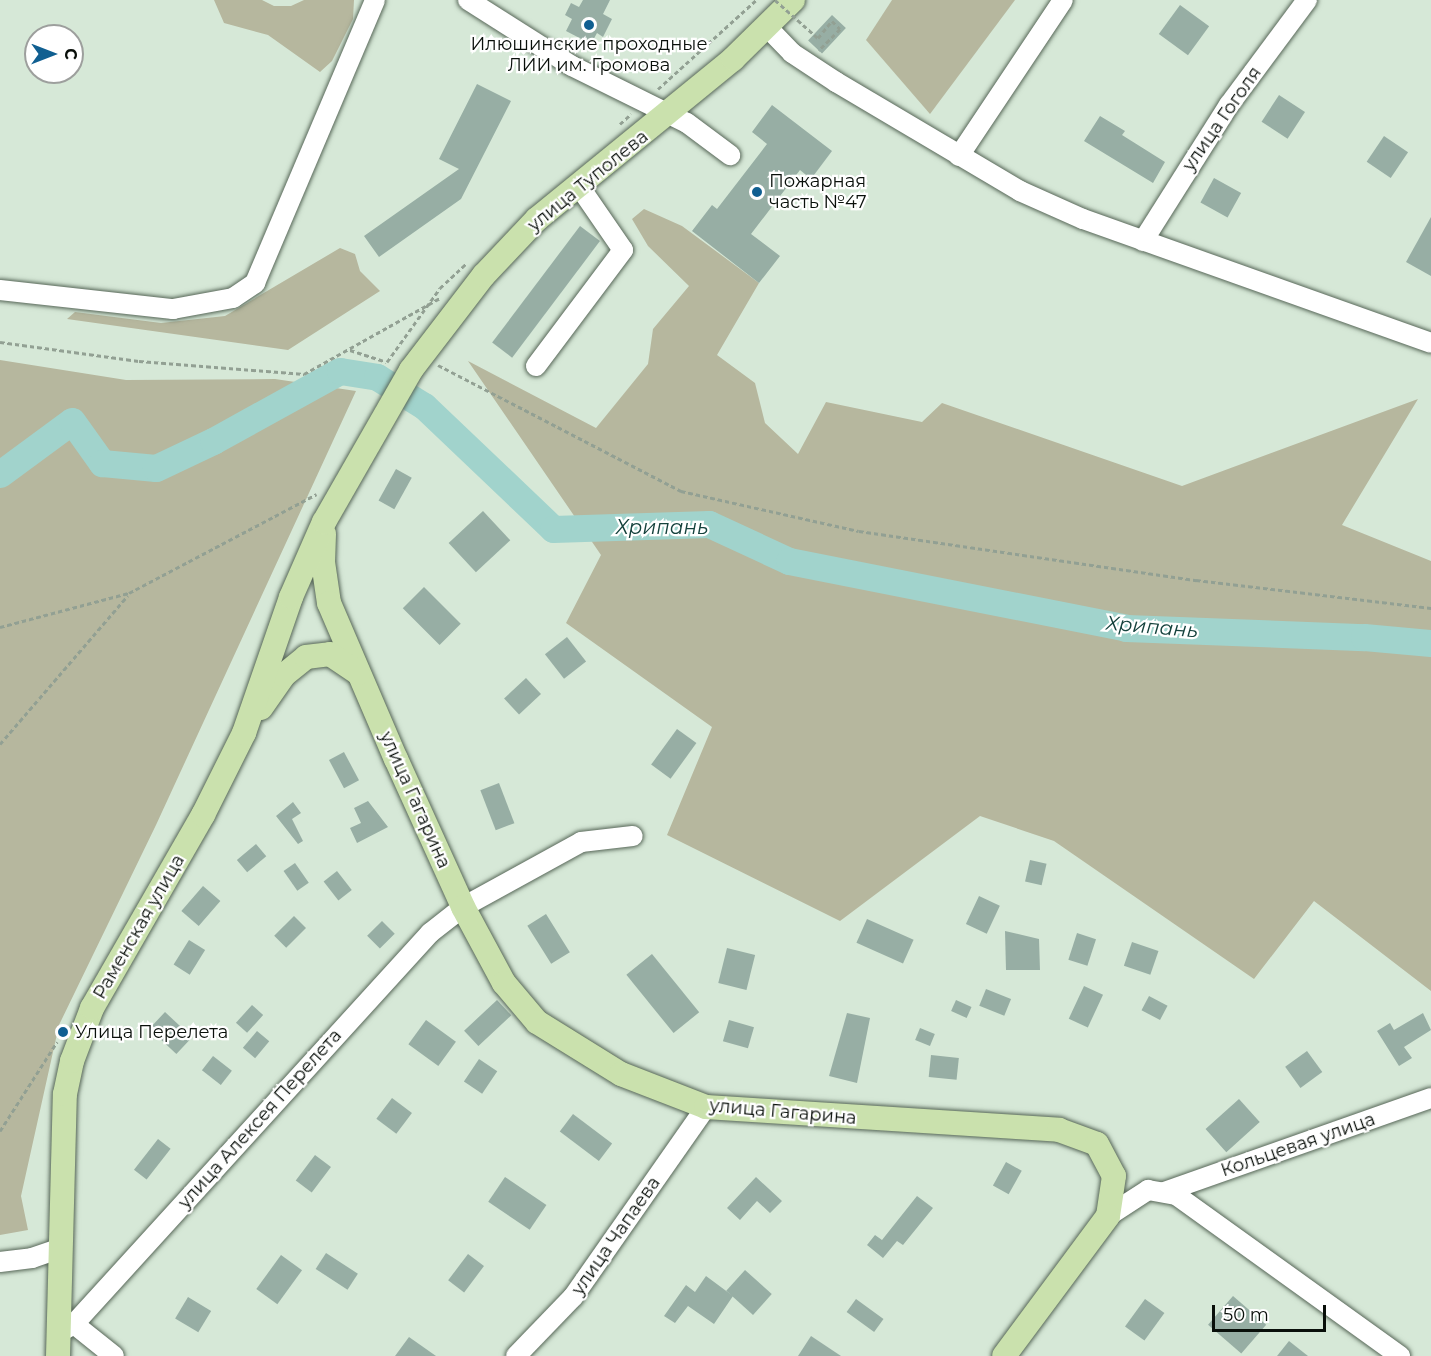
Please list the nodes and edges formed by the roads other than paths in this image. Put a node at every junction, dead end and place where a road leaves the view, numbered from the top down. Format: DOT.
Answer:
graph roads {
  1 [pos="375,0"];
  2 [pos="468,0"];
  3 [pos="793,0"];
  4 [pos="1063,0"];
  5 [pos="1306,0"];
  6 [pos="767,27"];
  7 [pos="669,114"];
  8 [pos="730,154"];
  9 [pos="959,156"];
  10 [pos="579,186"];
  11 [pos="1143,241"];
  12 [pos="0,290"];
  13 [pos="1431,343"];
  14 [pos="536,366"];
  15 [pos="324,522"];
  16 [pos="291,597"];
  17 [pos="328,603"];
  18 [pos="360,675"];
  19 [pos="244,733"];
  20 [pos="633,836"];
  21 [pos="463,907"];
  22 [pos="1431,1098"];
  23 [pos="706,1107"];
  24 [pos="1164,1192"];
  25 [pos="1108,1216"];
  26 [pos="61,1248"];
  27 [pos="0,1262"];
  28 [pos="67,1328"];
  29 [pos="58,1356"];
  30 [pos="114,1356"];
  31 [pos="516,1356"];
  32 [pos="1004,1356"];
  33 [pos="1400,1356"];
  1 -- 12 [label="street"];
  2 -- 7 [label="street"];
  3 -- 6 [label="main road, улица Туполева"];
  4 -- 9 [label="street"];
  5 -- 11 [label="street, улица Гоголя"];
  6 -- 7 [label="main road, улица Туполева"];
  6 -- 9 [label="street"];
  7 -- 8 [label="street"];
  7 -- 10 [label="main road, улица Туполева"];
  9 -- 11 [label="street"];
  10 -- 14 [label="street"];
  10 -- 15 [label="main road, улица Туполева"];
  11 -- 13 [label="street"];
  15 -- 16 [label="main road, Раменская улица"];
  15 -- 17 [label="main road, улица Гагарина"];
  16 -- 17 [label="main road"];
  16 -- 19 [label="main road, Раменская улица"];
  17 -- 18 [label="main road, улица Гагарина"];
  18 -- 19 [label="main road"];
  18 -- 21 [label="main road, улица Гагарина"];
  19 -- 26 [label="main road, Раменская улица"];
  20 -- 21 [label="street, улица Алексея Перелета"];
  21 -- 23 [label="main road, улица Гагарина"];
  21 -- 28 [label="street, улица Алексея Перелета"];
  22 -- 24 [label="street, Кольцевая улица"];
  23 -- 25 [label="main road, улица Гагарина"];
  23 -- 31 [label="street, улица Чапаева"];
  24 -- 25 [label="street"];
  24 -- 33 [label="street"];
  25 -- 32 [label="main road"];
  26 -- 27 [label="street"];
  26 -- 28 [label="main road, Раменская улица"];
  28 -- 29 [label="main road, Раменская улица"];
  28 -- 30 [label="street"];
}
